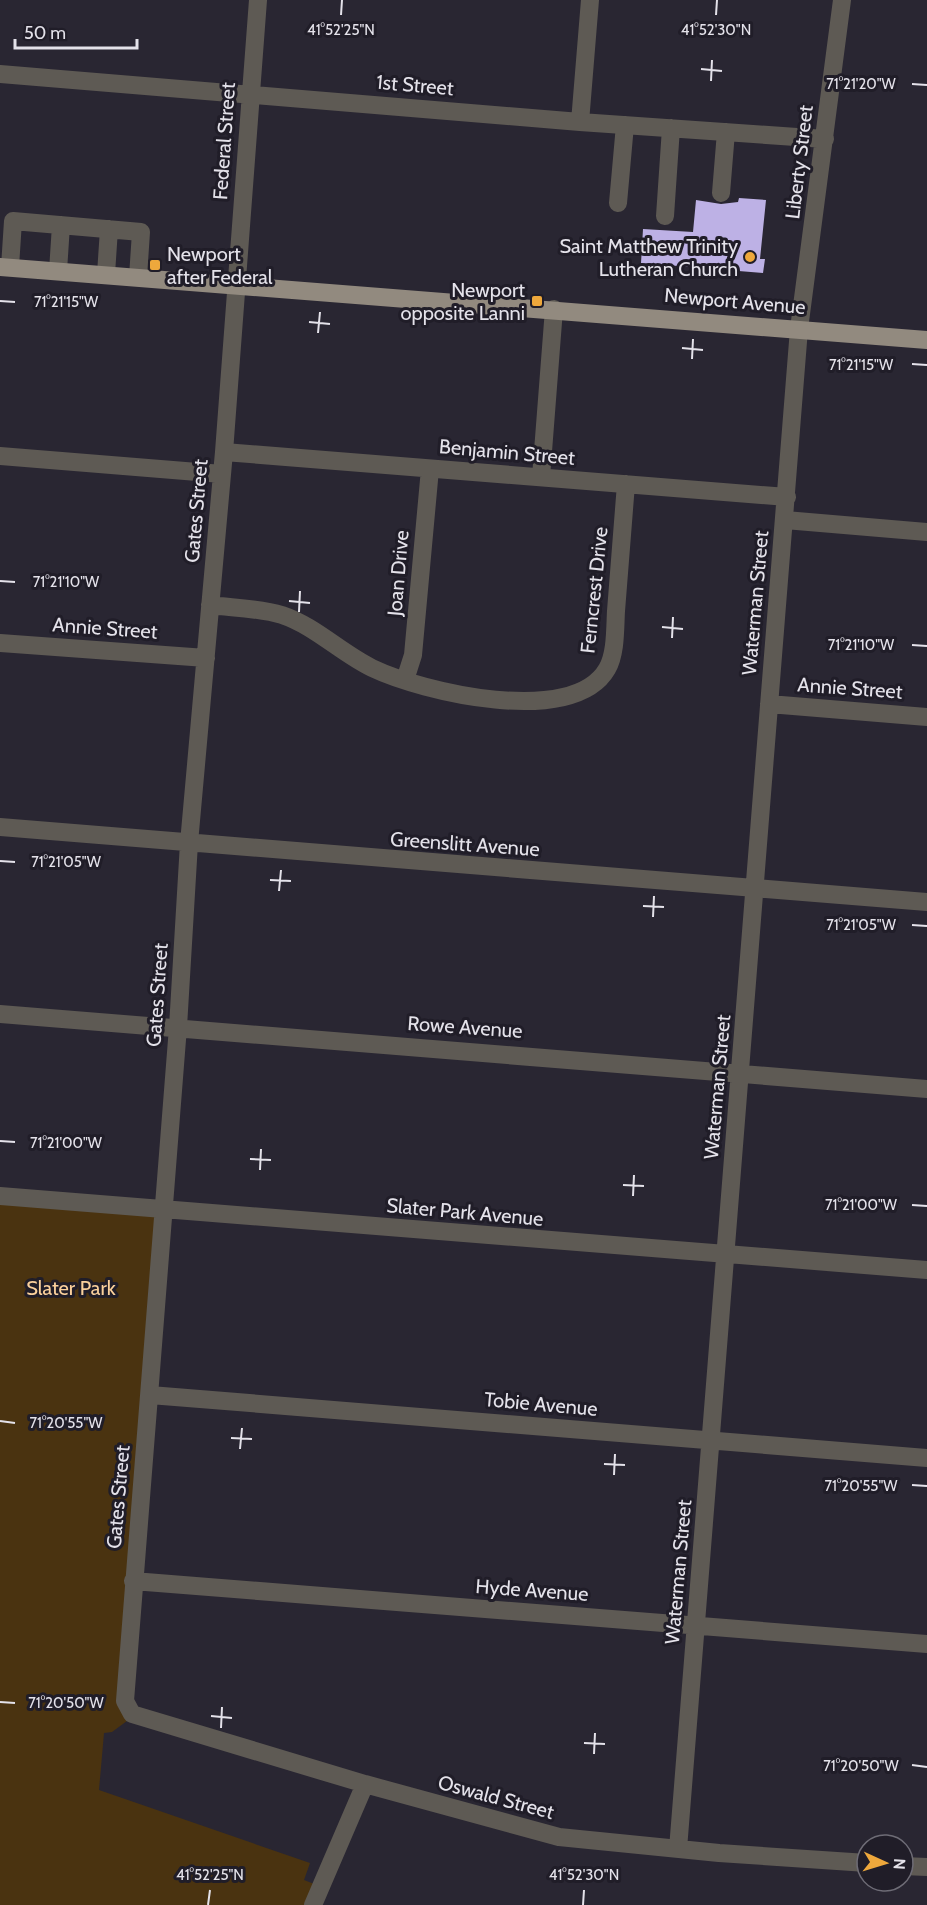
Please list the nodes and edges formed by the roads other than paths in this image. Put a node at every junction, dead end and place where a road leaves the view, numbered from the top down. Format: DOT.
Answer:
graph roads {
  1 [pos="258,0"];
  2 [pos="590,0"];
  3 [pos="842,0"];
  4 [pos="0,74"];
  5 [pos="250,94"];
  6 [pos="580,122"];
  7 [pos="625,125"];
  8 [pos="671,128"];
  9 [pos="726,132"];
  10 [pos="825,139"];
  11 [pos="721,193"];
  12 [pos="618,202"];
  13 [pos="665,216"];
  14 [pos="61,225"];
  15 [pos="110,229"];
  16 [pos="5,267"];
  17 [pos="58,271"];
  18 [pos="106,274"];
  19 [pos="138,277"];
  20 [pos="235,285"];
  21 [pos="554,309"];
  22 [pos="800,329"];
  23 [pos="927,340"];
  24 [pos="224,452"];
  25 [pos="0,456"];
  26 [pos="430,469"];
  27 [pos="222,474"];
  28 [pos="541,477"];
  29 [pos="626,484"];
  30 [pos="787,497"];
  31 [pos="785,520"];
  32 [pos="927,532"];
  33 [pos="210,605"];
  34 [pos="0,643"];
  35 [pos="206,658"];
  36 [pos="405,680"];
  37 [pos="769,704"];
  38 [pos="927,717"];
  39 [pos="0,827"];
  40 [pos="189,843"];
  41 [pos="755,889"];
  42 [pos="927,903"];
  43 [pos="0,1014"];
  44 [pos="178,1028"];
  45 [pos="742,1073"];
  46 [pos="927,1089"];
  47 [pos="0,1196"];
  48 [pos="163,1209"];
  49 [pos="725,1255"];
  50 [pos="927,1270"];
  51 [pos="150,1395"];
  52 [pos="711,1442"];
  53 [pos="927,1458"];
  54 [pos="133,1581"];
  55 [pos="696,1626"];
  56 [pos="927,1644"];
  57 [pos="127,1709"];
  58 [pos="365,1784"];
  59 [pos="678,1849"];
  60 [pos="855,1862"];
  61 [pos="313,1905"];
  1 -- 5 [label="street, Federal Street"];
  2 -- 6 [label="street"];
  3 -- 10 [label="street, Liberty Street"];
  4 -- 5 [label="street, 1st Street"];
  5 -- 6 [label="street, 1st Street"];
  5 -- 20 [label="street, Federal Street"];
  6 -- 7 [label="street, 1st Street"];
  7 -- 8 [label="street, 1st Street"];
  7 -- 12 [label="street"];
  8 -- 9 [label="street, 1st Street"];
  8 -- 13 [label="street"];
  9 -- 10 [label="street, 1st Street"];
  9 -- 11 [label="street"];
  10 -- 22 [label="street, Liberty Street"];
  14 -- 15 [label="street"];
  14 -- 16 [label="street"];
  14 -- 17 [label="street"];
  15 -- 18 [label="street"];
  15 -- 19 [label="street"];
  16 -- 17 [label="main road, Newport Avenue"];
  17 -- 18 [label="main road, Newport Avenue"];
  18 -- 19 [label="main road, Newport Avenue"];
  19 -- 20 [label="main road, Newport Avenue"];
  20 -- 21 [label="main road, Newport Avenue"];
  20 -- 24 [label="street, Gates Street"];
  21 -- 22 [label="main road, Newport Avenue"];
  21 -- 28 [label="street"];
  22 -- 23 [label="main road, Newport Avenue"];
  22 -- 30 [label="street, Waterman Street"];
  24 -- 26 [label="street, Benjamin Street"];
  24 -- 27 [label="street, Gates Street"];
  25 -- 27 [label="street"];
  26 -- 28 [label="street, Benjamin Street"];
  26 -- 36 [label="street, Joan Drive"];
  27 -- 33 [label="street, Gates Street"];
  28 -- 29 [label="street, Benjamin Street"];
  29 -- 30 [label="street, Benjamin Street"];
  29 -- 36 [label="street, Ferncrest Drive"];
  30 -- 31 [label="street, Waterman Street"];
  31 -- 32 [label="street"];
  31 -- 37 [label="street, Waterman Street"];
  33 -- 35 [label="street, Gates Street"];
  33 -- 36 [label="street, Ferncrest Drive"];
  34 -- 35 [label="street, Annie Street"];
  35 -- 40 [label="street, Gates Street"];
  37 -- 38 [label="street, Annie Street"];
  37 -- 41 [label="street, Waterman Street"];
  39 -- 40 [label="street, Greenslitt Avenue"];
  40 -- 41 [label="street, Greenslitt Avenue"];
  40 -- 44 [label="street, Gates Street"];
  41 -- 42 [label="street, Greenslitt Avenue"];
  41 -- 45 [label="street, Waterman Street"];
  43 -- 44 [label="street, Rowe Avenue"];
  44 -- 45 [label="street, Rowe Avenue"];
  44 -- 48 [label="street, Gates Street"];
  45 -- 46 [label="street, Rowe Avenue"];
  45 -- 49 [label="street, Waterman Street"];
  47 -- 48 [label="street, Slater Park Avenue"];
  48 -- 49 [label="street, Slater Park Avenue"];
  48 -- 51 [label="street, Gates Street"];
  49 -- 50 [label="street, Slater Park Avenue"];
  49 -- 52 [label="street, Waterman Street"];
  51 -- 52 [label="street, Tobie Avenue"];
  51 -- 54 [label="street, Gates Street"];
  52 -- 53 [label="street, Tobie Avenue"];
  52 -- 55 [label="street, Waterman Street"];
  54 -- 55 [label="street, Hyde Avenue"];
  54 -- 57 [label="street, Gates Street"];
  55 -- 56 [label="street, Hyde Avenue"];
  55 -- 59 [label="street, Waterman Street"];
  57 -- 58 [label="street, Oswald Street"];
  58 -- 59 [label="street, Oswald Street"];
  58 -- 61 [label="street"];
  59 -- 60 [label="street, Oswald Street"];
}
